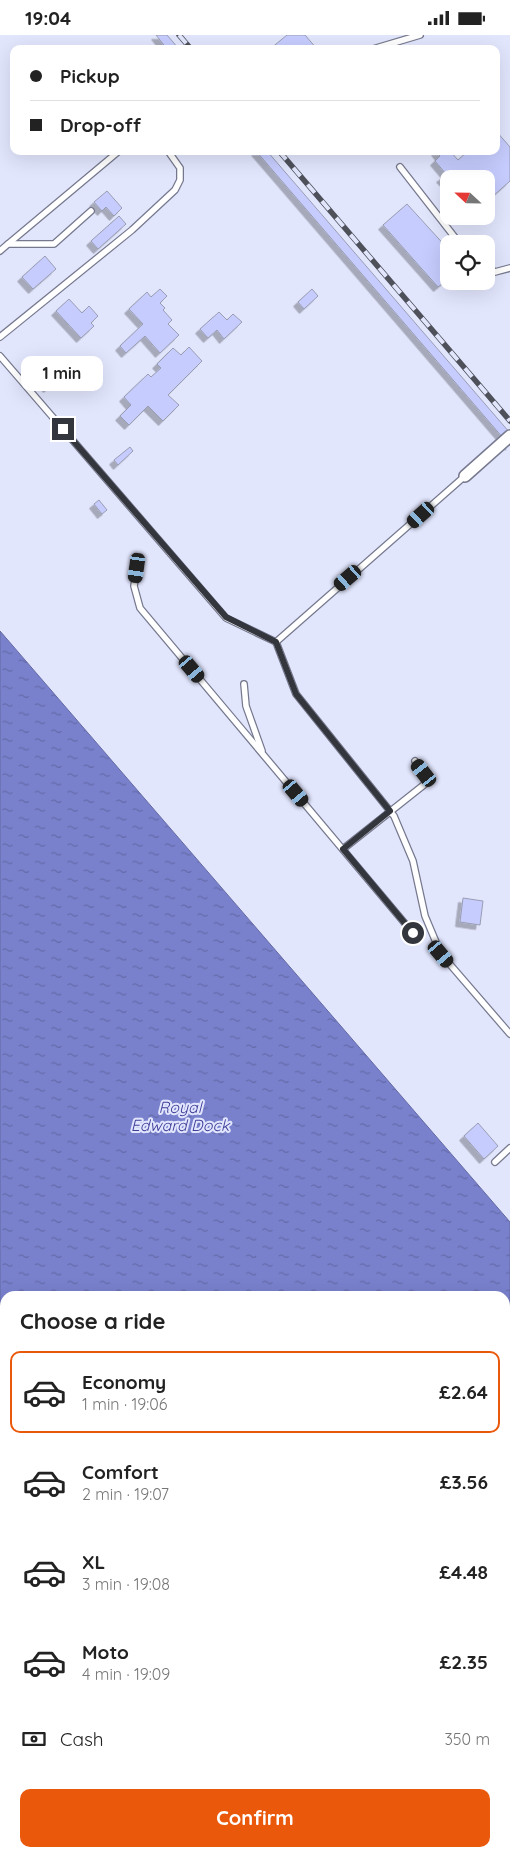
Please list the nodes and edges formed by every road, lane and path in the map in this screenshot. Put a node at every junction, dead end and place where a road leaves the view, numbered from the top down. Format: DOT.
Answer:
graph roads {
  1 [pos="420,35"];
  2 [pos="386,45"];
  3 [pos="114,155"];
  4 [pos="171,155"];
  5 [pos="400,167"];
  6 [pos="91,211"];
  7 [pos="453,235"];
  8 [pos="8,244"];
  9 [pos="0,251"];
  10 [pos="510,268"];
  11 [pos="495,272"];
  12 [pos="0,337"];
  13 [pos="0,356"];
  14 [pos="510,436"];
  15 [pos="465,476"];
  16 [pos="137,568"];
  17 [pos="276,642"];
  18 [pos="244,684"];
  19 [pos="264,755"];
  20 [pos="415,761"];
  21 [pos="390,811"];
  22 [pos="343,849"];
  23 [pos="413,933"];
  24 [pos="510,1034"];
  25 [pos="510,1149"];
  26 [pos="495,1163"];
  1 -- 2 [label="lane"];
  3 -- 8 [label="lane"];
  4 -- 12 [label="lane"];
  5 -- 7 [label="lane"];
  6 -- 8 [label="lane"];
  8 -- 9 [label="lane"];
  10 -- 11 [label="lane"];
  13 -- 17 [label="lane"];
  14 -- 15 [label="street"];
  15 -- 17 [label="lane"];
  16 -- 19 [label="lane"];
  17 -- 21 [label="lane"];
  18 -- 19 [label="lane"];
  19 -- 22 [label="lane"];
  20 -- 21 [label="lane"];
  21 -- 22 [label="lane"];
  21 -- 24 [label="lane"];
  22 -- 23 [label="lane"];
  25 -- 26 [label="lane"];
}
